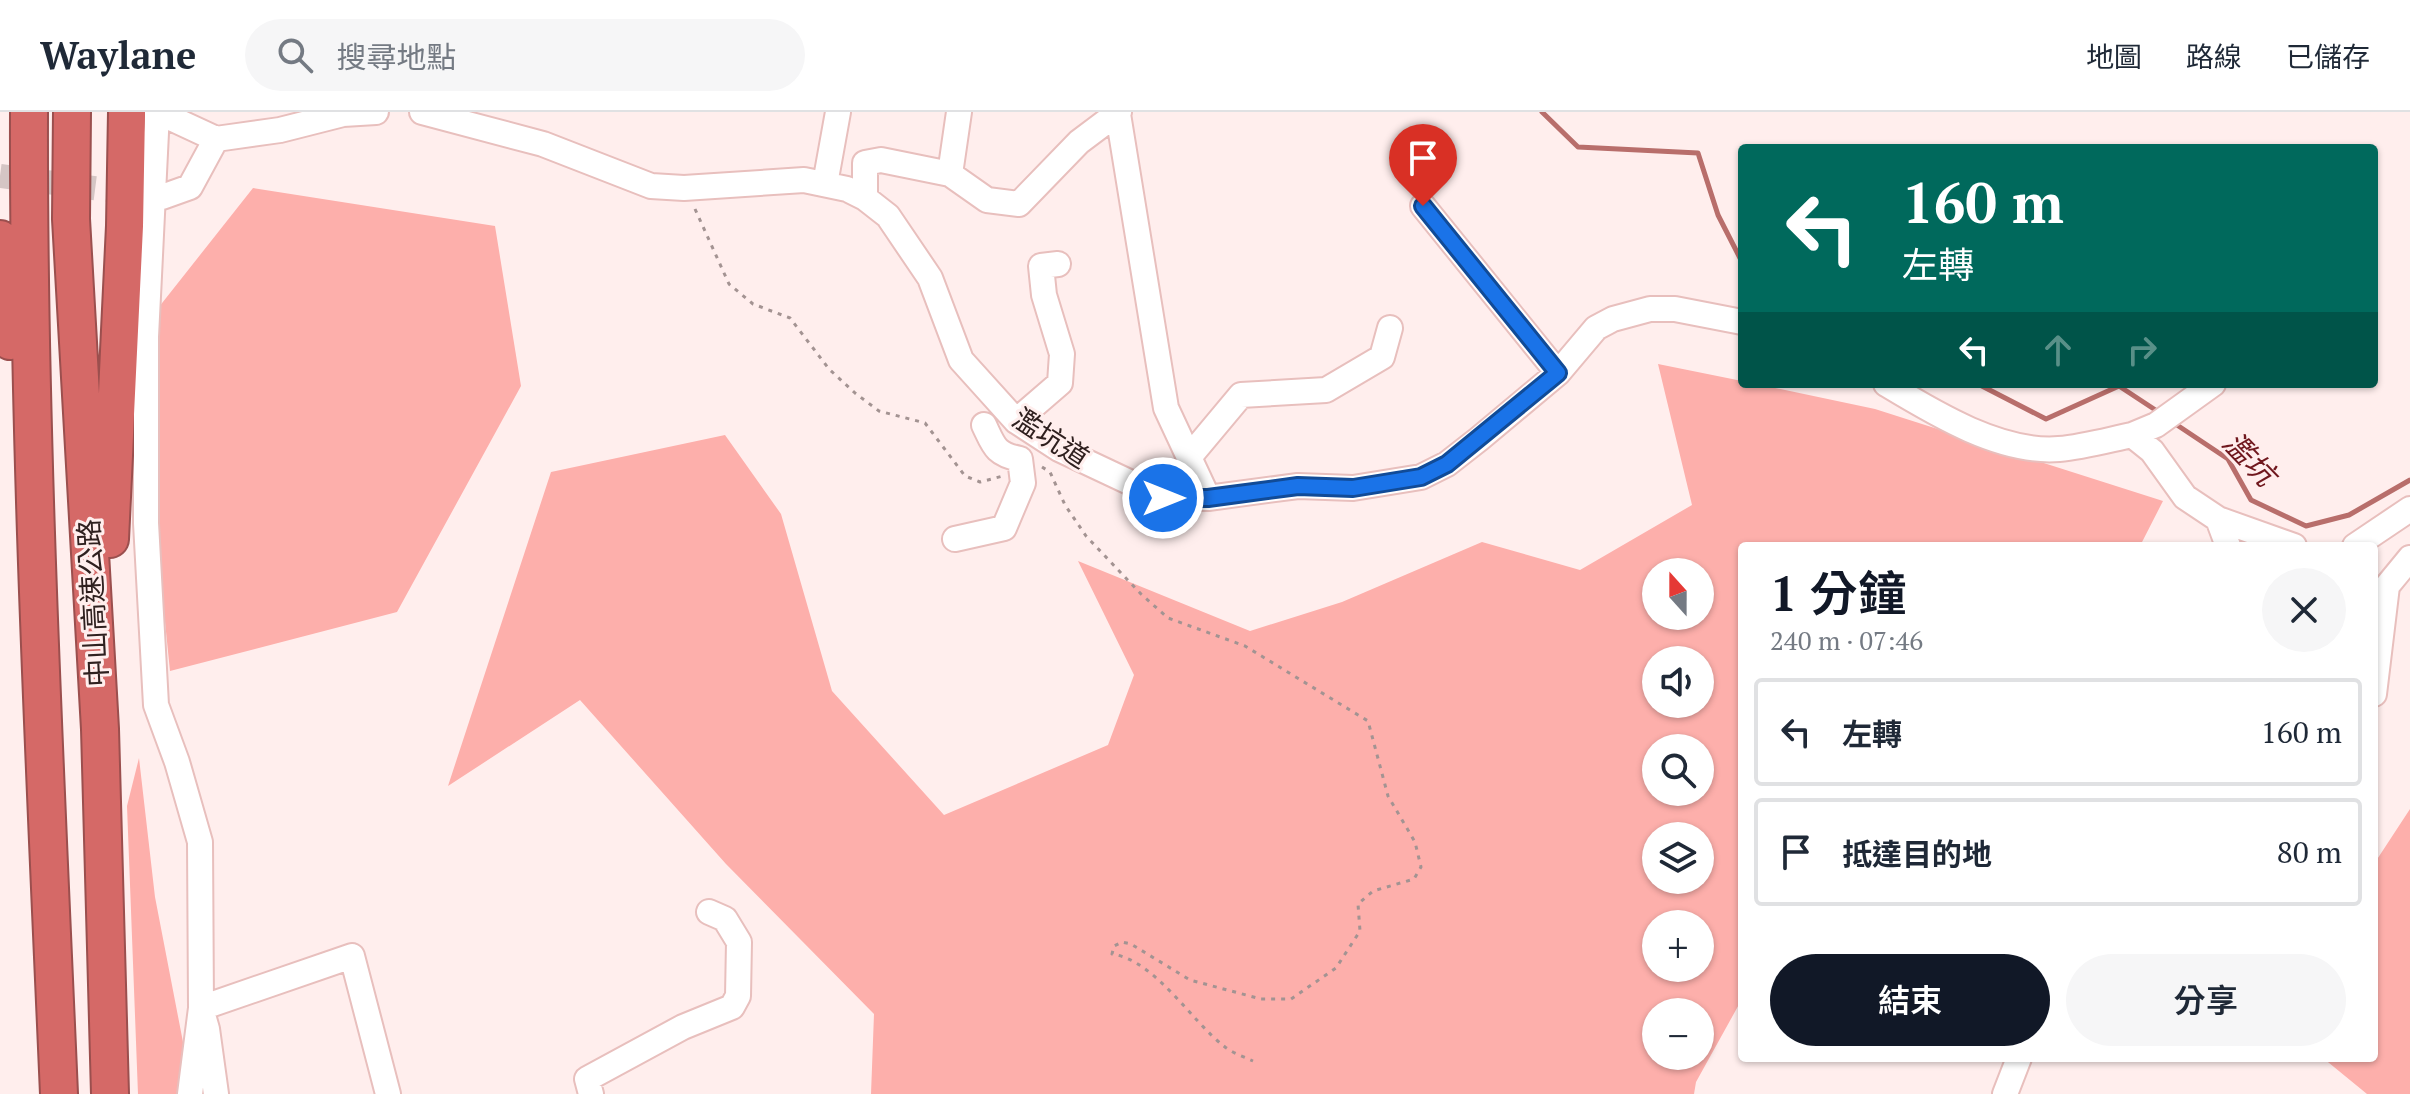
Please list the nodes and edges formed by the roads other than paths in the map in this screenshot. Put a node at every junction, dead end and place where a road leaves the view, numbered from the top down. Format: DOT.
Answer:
graph roads {
  1 [pos="29,112"];
  2 [pos="72,112"];
  3 [pos="127,112"];
  4 [pos="158,112"];
  5 [pos="376,112"];
  6 [pos="422,112"];
  7 [pos="838,112"];
  8 [pos="959,112"];
  9 [pos="1119,113"];
  10 [pos="216,139"];
  11 [pos="950,174"];
  12 [pos="825,184"];
  13 [pos="162,197"];
  14 [pos="865,198"];
  15 [pos="1423,206"];
  16 [pos="0,239"];
  17 [pos="1058,264"];
  18 [pos="1738,321"];
  19 [pos="1390,328"];
  20 [pos="1558,373"];
  21 [pos="1893,388"];
  22 [pos="2207,388"];
  23 [pos="1016,421"];
  24 [pos="984,425"];
  25 [pos="2132,435"];
  26 [pos="1190,456"];
  27 [pos="1208,498"];
  28 [pos="2410,509"];
  29 [pos="2218,519"];
  30 [pos="955,539"];
  31 [pos="2227,542"];
  32 [pos="2283,542"];
  33 [pos="2361,542"];
  34 [pos="2410,558"];
  35 [pos="39,641"];
  36 [pos="2378,661"];
  37 [pos="100,729"];
  38 [pos="709,912"];
  39 [pos="201,1008"];
  40 [pos="2017,1062"];
  41 [pos="59,1094"];
  42 [pos="110,1094"];
  43 [pos="190,1094"];
  44 [pos="216,1094"];
  45 [pos="388,1094"];
  46 [pos="591,1094"];
  47 [pos="2005,1094"];
  1 -- 35 [label="highway, 中山高速公路"];
  2 -- 37 [label="highway, 中山高速公路"];
  3 -- 37 [label="highway"];
  4 -- 10 [label="street"];
  4 -- 39 [label="street"];
  5 -- 10 [label="street"];
  6 -- 12 [label="street, 濫坑道"];
  7 -- 12 [label="street"];
  8 -- 11 [label="street"];
  9 -- 11 [label="street"];
  9 -- 26 [label="street"];
  10 -- 13 [label="street"];
  11 -- 14 [label="street"];
  12 -- 14 [label="street, 濫坑道"];
  14 -- 23 [label="street, 濫坑道"];
  15 -- 20 [label="street"];
  16 -- 35 [label="highway"];
  17 -- 23 [label="street"];
  18 -- 20 [label="street, 濫坑道"];
  19 -- 26 [label="street"];
  20 -- 27 [label="street, 濫坑道"];
  21 -- 25 [label="street"];
  22 -- 25 [label="street"];
  23 -- 27 [label="street, 濫坑道"];
  24 -- 30 [label="street"];
  25 -- 29 [label="street"];
  26 -- 27 [label="street"];
  28 -- 33 [label="street"];
  29 -- 31 [label="street"];
  29 -- 32 [label="street"];
  34 -- 36 [label="street"];
  35 -- 41 [label="highway, 中山高速公路"];
  37 -- 42 [label="highway, 中山高速公路"];
  38 -- 46 [label="street"];
  39 -- 43 [label="street"];
  39 -- 44 [label="street"];
  39 -- 45 [label="street"];
  40 -- 47 [label="street"];
}
